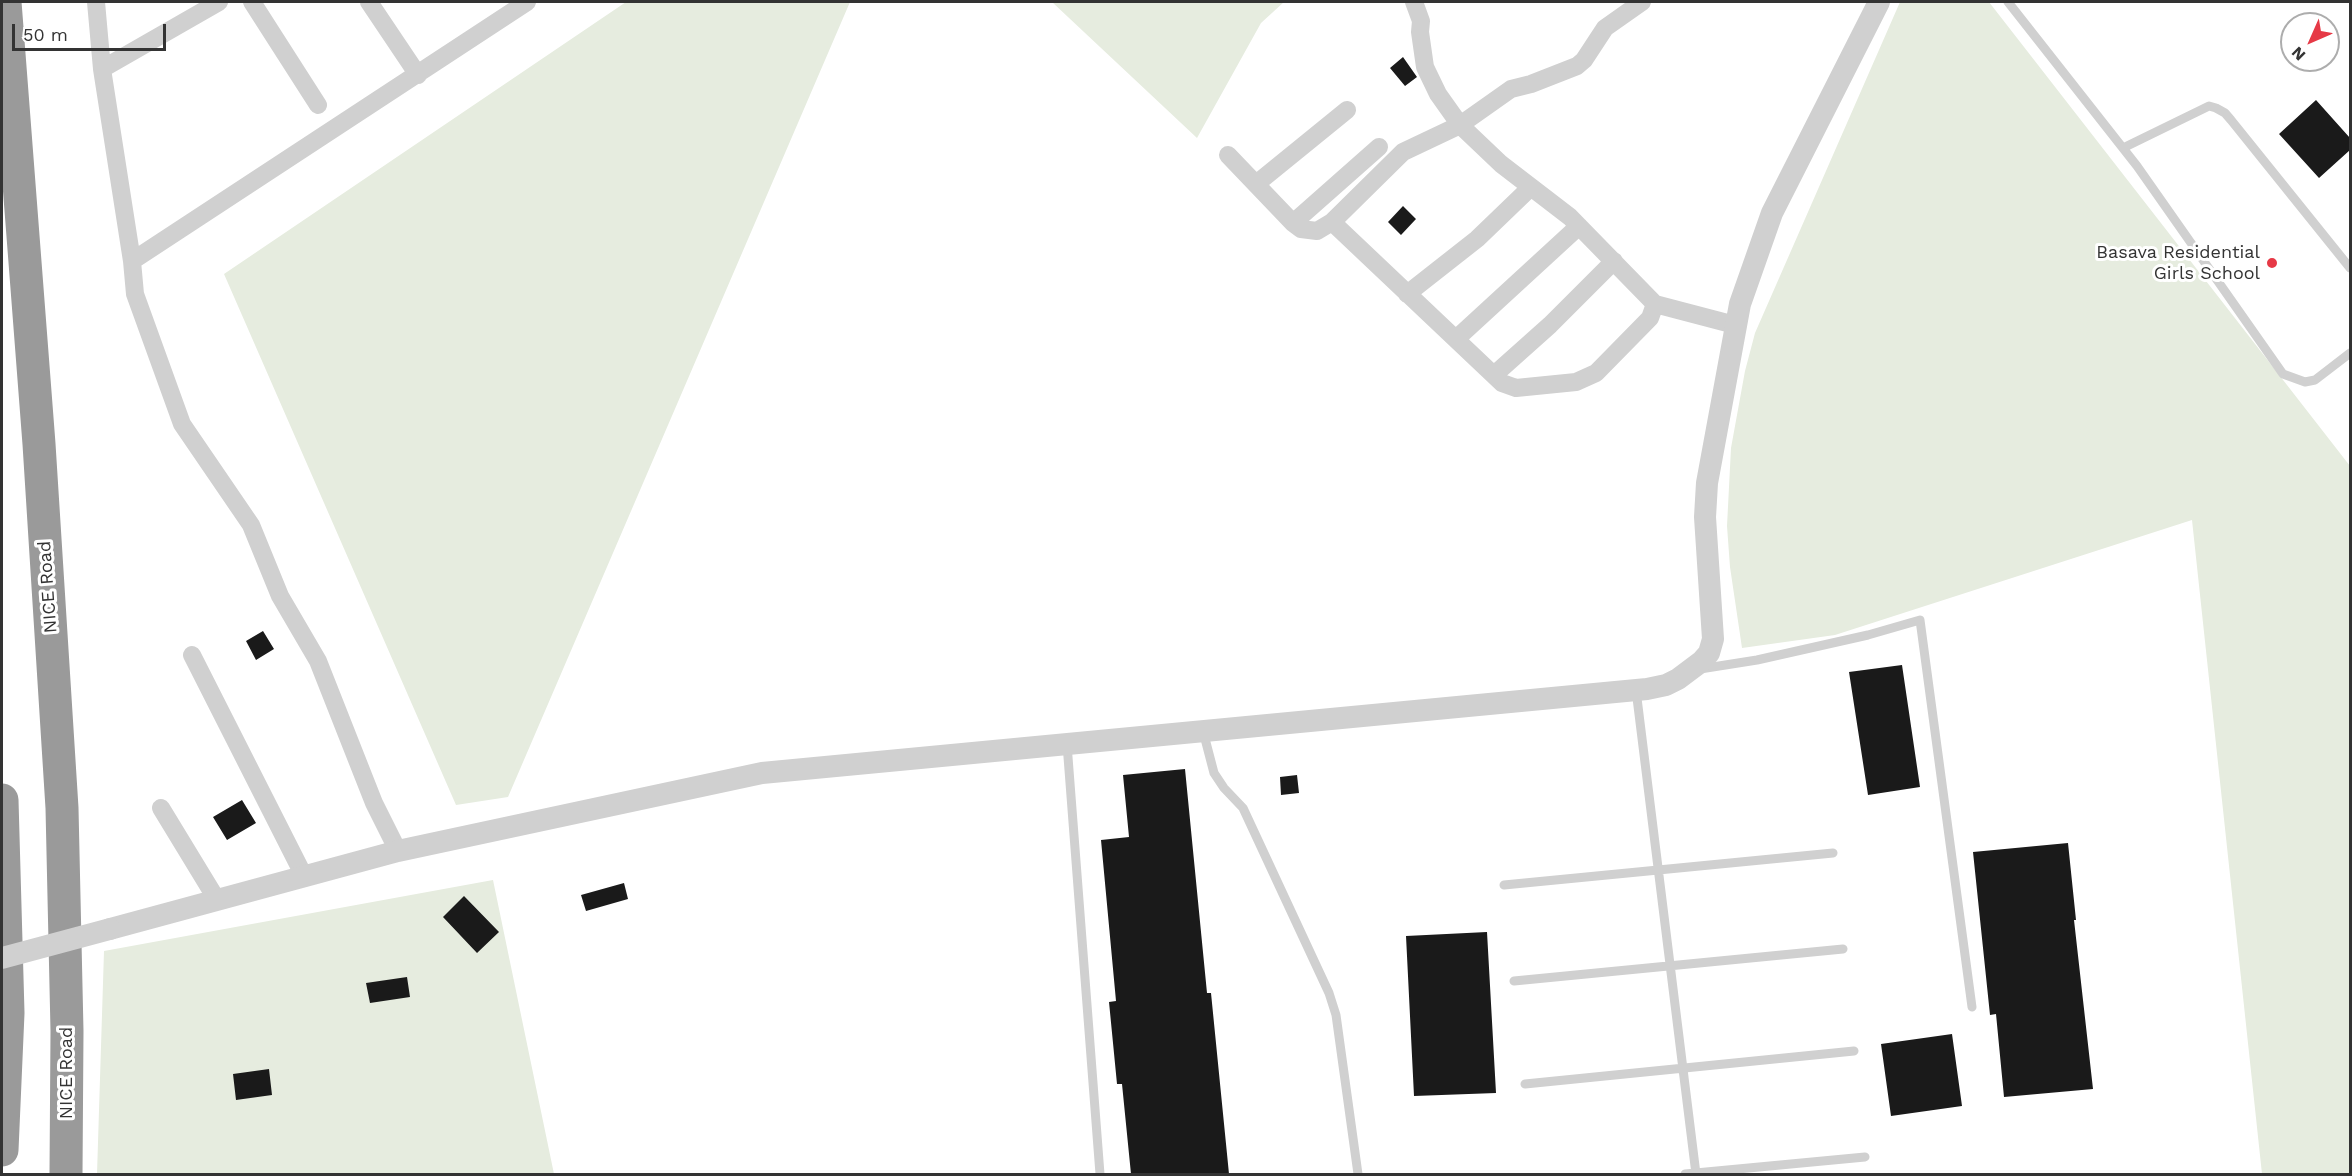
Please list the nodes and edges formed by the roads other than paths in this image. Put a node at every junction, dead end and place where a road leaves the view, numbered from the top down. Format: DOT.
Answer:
graph roads {
  1 [pos="5,2"];
  2 [pos="96,2"];
  3 [pos="219,2"];
  4 [pos="252,2"];
  5 [pos="369,2"];
  6 [pos="527,2"];
  7 [pos="1414,2"];
  8 [pos="1642,2"];
  9 [pos="1879,2"];
  10 [pos="2008,2"];
  11 [pos="102,69"];
  12 [pos="418,75"];
  13 [pos="318,105"];
  14 [pos="1347,110"];
  15 [pos="1460,125"];
  16 [pos="1379,147"];
  17 [pos="2123,148"];
  18 [pos="1228,154"];
  19 [pos="1256,184"];
  20 [pos="1531,187"];
  21 [pos="1332,222"];
  22 [pos="1293,223"];
  23 [pos="1579,226"];
  24 [pos="132,261"];
  25 [pos="1614,261"];
  26 [pos="2350,268"];
  27 [pos="1407,294"];
  28 [pos="1655,304"];
  29 [pos="1735,325"];
  30 [pos="1456,339"];
  31 [pos="2350,353"];
  32 [pos="1494,375"];
  33 [pos="192,655"];
  34 [pos="1690,671"];
  35 [pos="1636,690"];
  36 [pos="1203,731"];
  37 [pos="1066,744"];
  38 [pos="2,800"];
  39 [pos="161,808"];
  40 [pos="398,851"];
  41 [pos="1833,853"];
  42 [pos="1659,870"];
  43 [pos="304,876"];
  44 [pos="1504,885"];
  45 [pos="218,900"];
  46 [pos="1843,949"];
  47 [pos="2,958"];
  48 [pos="1671,966"];
  49 [pos="1514,981"];
  50 [pos="1972,1007"];
  51 [pos="1854,1051"];
  52 [pos="1683,1068"];
  53 [pos="1525,1084"];
  54 [pos="2,1150"];
  55 [pos="1865,1157"];
  56 [pos="66,1174"];
  57 [pos="1100,1174"];
  58 [pos="1358,1174"];
  59 [pos="1685,1174"];
  60 [pos="1696,1174"];
  1 -- 56 [label="highway, NICE Road"];
  2 -- 11 [label="street"];
  3 -- 11 [label="street"];
  4 -- 13 [label="street"];
  5 -- 12 [label="street"];
  6 -- 12 [label="street"];
  7 -- 15 [label="street"];
  8 -- 15 [label="street"];
  9 -- 29 [label="street"];
  10 -- 17 [label="lane"];
  11 -- 24 [label="street"];
  12 -- 24 [label="street"];
  14 -- 19 [label="street"];
  15 -- 20 [label="street"];
  15 -- 21 [label="street"];
  16 -- 22 [label="street"];
  17 -- 26 [label="lane"];
  17 -- 31 [label="lane"];
  18 -- 19 [label="street"];
  19 -- 22 [label="street"];
  20 -- 23 [label="street"];
  20 -- 27 [label="street"];
  21 -- 22 [label="street"];
  21 -- 27 [label="street"];
  23 -- 25 [label="street"];
  23 -- 30 [label="street"];
  24 -- 40 [label="street"];
  25 -- 28 [label="street"];
  25 -- 32 [label="street"];
  27 -- 30 [label="street"];
  28 -- 29 [label="street"];
  28 -- 32 [label="street"];
  29 -- 34 [label="street"];
  30 -- 32 [label="street"];
  33 -- 43 [label="street"];
  34 -- 35 [label="street"];
  34 -- 50 [label="lane"];
  35 -- 36 [label="street"];
  35 -- 42 [label="lane"];
  36 -- 37 [label="street"];
  36 -- 58 [label="lane"];
  37 -- 40 [label="street"];
  37 -- 57 [label="lane"];
  38 -- 54 [label="highway"];
  39 -- 45 [label="street"];
  40 -- 43 [label="street"];
  41 -- 42 [label="lane"];
  42 -- 44 [label="lane"];
  42 -- 48 [label="lane"];
  43 -- 45 [label="street"];
  45 -- 47 [label="street, bridge"];
  46 -- 48 [label="lane"];
  48 -- 49 [label="lane"];
  48 -- 52 [label="lane"];
  51 -- 52 [label="lane"];
  52 -- 53 [label="lane"];
  52 -- 60 [label="lane"];
  55 -- 60 [label="lane"];
  59 -- 60 [label="lane"];
}
